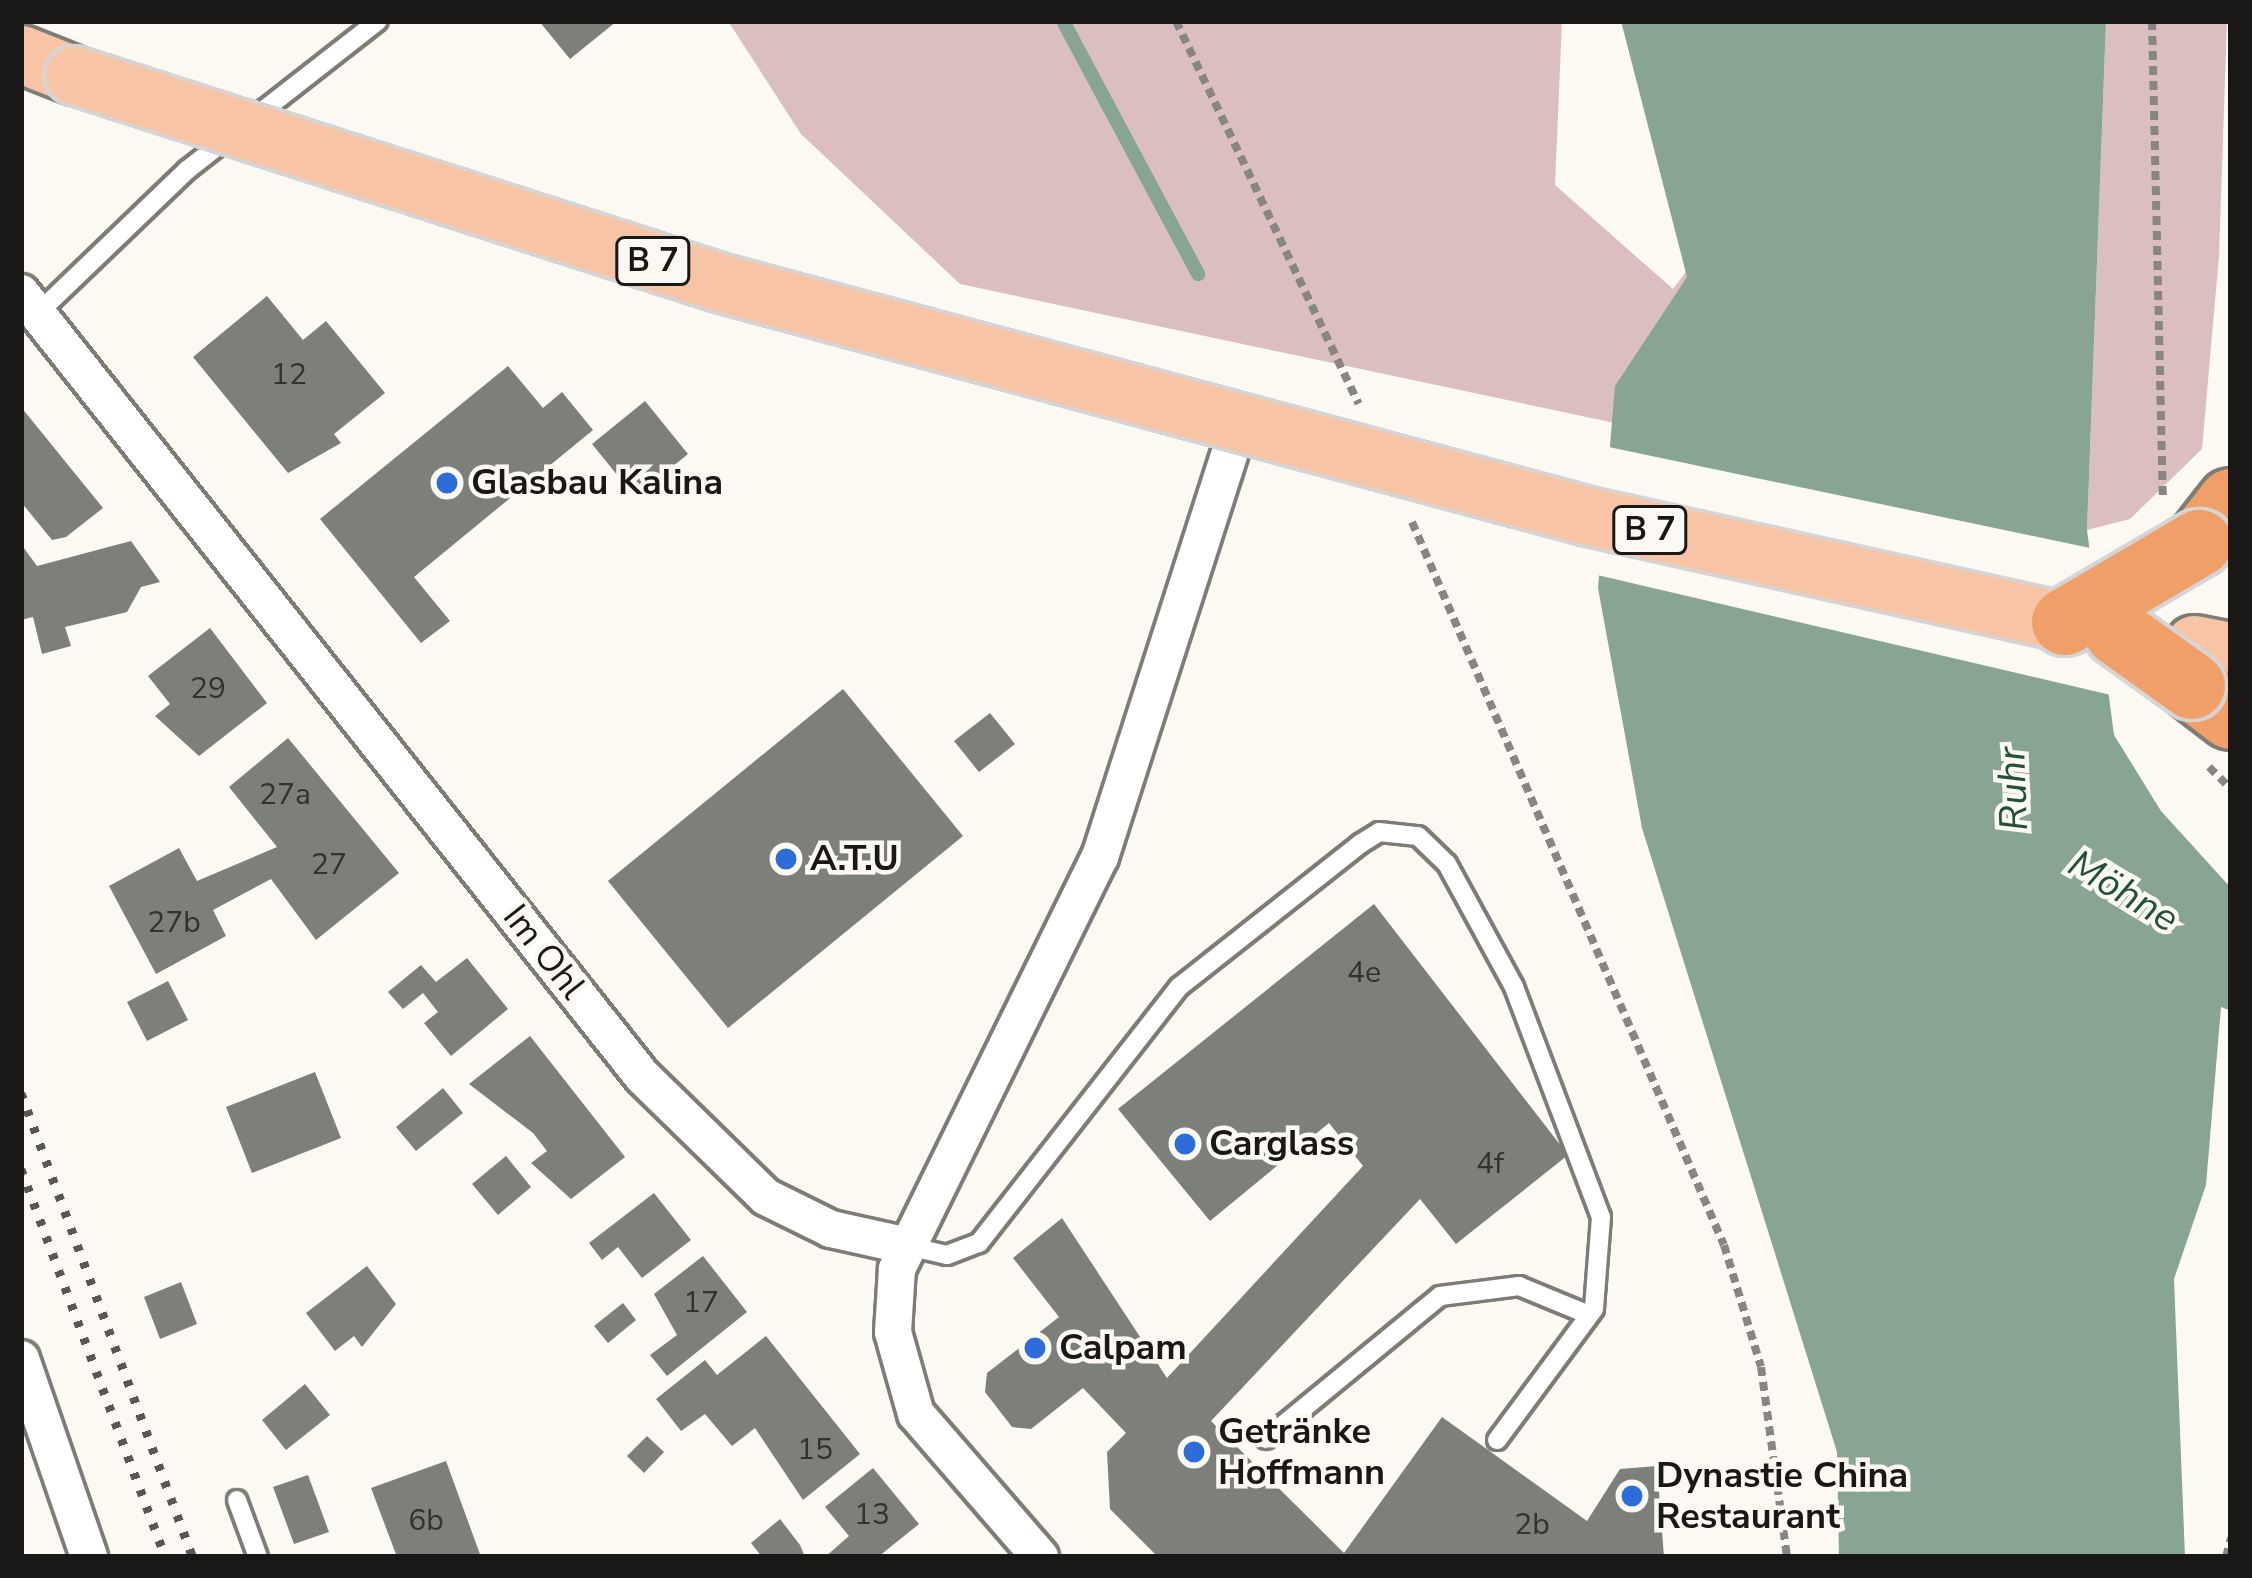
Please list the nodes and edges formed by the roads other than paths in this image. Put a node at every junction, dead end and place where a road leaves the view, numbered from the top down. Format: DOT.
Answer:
graph roads {
  1 [pos="378,21"];
  2 [pos="21,54"];
  3 [pos="29,304"];
  4 [pos="1239,423"];
  5 [pos="2198,521"];
  6 [pos="2091,627"];
  7 [pos="2212,674"];
  8 [pos="903,1245"];
  9 [pos="1587,1314"];
  10 [pos="21,1359"];
  11 [pos="1266,1439"];
  12 [pos="1496,1440"];
  13 [pos="237,1500"];
  14 [pos="89,1557"];
  15 [pos="258,1557"];
  16 [pos="1040,1557"];
  1 -- 3 [label="lane"];
  2 -- 4 [label="main road, B 7, bridge"];
  3 -- 8 [label="street, Im Ohl"];
  4 -- 6 [label="main road, B 7, bridge"];
  4 -- 8 [label="street"];
  5 -- 6 [label="highway, bridge"];
  6 -- 7 [label="highway, bridge"];
  8 -- 9 [label="lane"];
  8 -- 16 [label="street"];
  9 -- 11 [label="lane"];
  9 -- 12 [label="lane"];
  10 -- 14 [label="street"];
  13 -- 15 [label="lane"];
}
